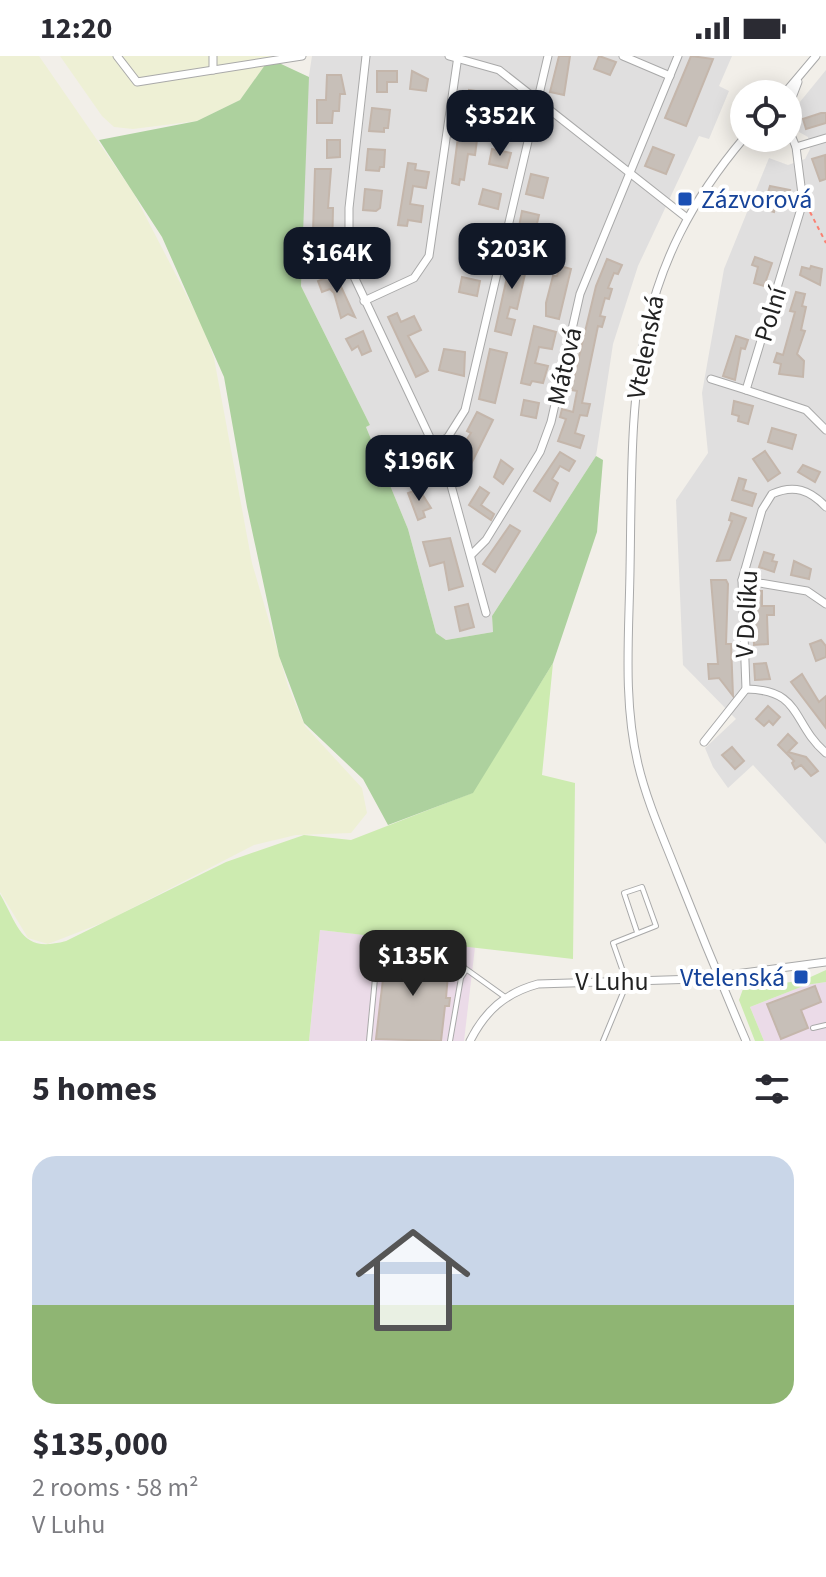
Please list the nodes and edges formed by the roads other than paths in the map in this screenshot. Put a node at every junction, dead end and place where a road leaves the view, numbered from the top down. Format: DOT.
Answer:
graph roads {
  1 [pos="117,56"];
  2 [pos="213,56"];
  3 [pos="302,56"];
  4 [pos="366,56"];
  5 [pos="449,56"];
  6 [pos="458,56"];
  7 [pos="548,56"];
  8 [pos="623,56"];
  9 [pos="678,56"];
  10 [pos="816,56"];
  11 [pos="213,70"];
  12 [pos="670,76"];
  13 [pos="800,76"];
  14 [pos="796,80"];
  15 [pos="798,80"];
  16 [pos="538,99"];
  17 [pos="826,138"];
  18 [pos="802,145"];
  19 [pos="734,152"];
  20 [pos="797,152"];
  21 [pos="631,174"];
  22 [pos="687,218"];
  23 [pos="364,301"];
  24 [pos="711,379"];
  25 [pos="746,390"];
  26 [pos="826,430"];
  27 [pos="433,447"];
  28 [pos="826,507"];
  29 [pos="471,555"];
  30 [pos="742,580"];
  31 [pos="826,604"];
  32 [pos="486,613"];
  33 [pos="746,689"];
  34 [pos="704,742"];
  35 [pos="826,753"];
  36 [pos="637,932"];
  37 [pos="826,962"];
  38 [pos="466,970"];
  39 [pos="719,976"];
  40 [pos="627,983"];
  41 [pos="505,997"];
  42 [pos="826,1025"];
  43 [pos="813,1028"];
  44 [pos="369,1041"];
  45 [pos="450,1041"];
  46 [pos="470,1041"];
  47 [pos="603,1041"];
  48 [pos="746,1041"];
  1 -- 11 [label="street"];
  2 -- 11 [label="street"];
  3 -- 11 [label="street"];
  4 -- 23 [label="street"];
  5 -- 6 [label="street"];
  6 -- 16 [label="street"];
  6 -- 23 [label="street"];
  7 -- 16 [label="street"];
  8 -- 12 [label="street"];
  9 -- 12 [label="street, Mátová"];
  10 -- 13 [label="street"];
  12 -- 21 [label="street, Mátová"];
  13 -- 14 [label="street"];
  13 -- 15 [label="street"];
  16 -- 21 [label="street"];
  16 -- 27 [label="street"];
  17 -- 18 [label="street"];
  19 -- 22 [label="street, Vtelenská"];
  20 -- 25 [label="street, Polní"];
  21 -- 22 [label="street"];
  21 -- 29 [label="street, Mátová"];
  22 -- 39 [label="street, Vtelenská"];
  23 -- 27 [label="street"];
  24 -- 25 [label="street"];
  25 -- 26 [label="street"];
  27 -- 29 [label="street"];
  28 -- 30 [label="street, V Dolíku"];
  29 -- 32 [label="street"];
  30 -- 31 [label="street"];
  30 -- 33 [label="street, V Dolíku"];
  33 -- 34 [label="street"];
  33 -- 35 [label="street, V Dolíku"];
  36 -- 36 [label="lane"];
  36 -- 40 [label="lane"];
  37 -- 39 [label="street, V Luhu"];
  38 -- 41 [label="lane"];
  38 -- 44 [label="lane"];
  38 -- 45 [label="lane"];
  39 -- 40 [label="street, V Luhu"];
  39 -- 48 [label="street, Vtelenská"];
  40 -- 41 [label="street, V Luhu"];
  40 -- 47 [label="lane"];
  41 -- 46 [label="street"];
  42 -- 43 [label="lane"];
}
